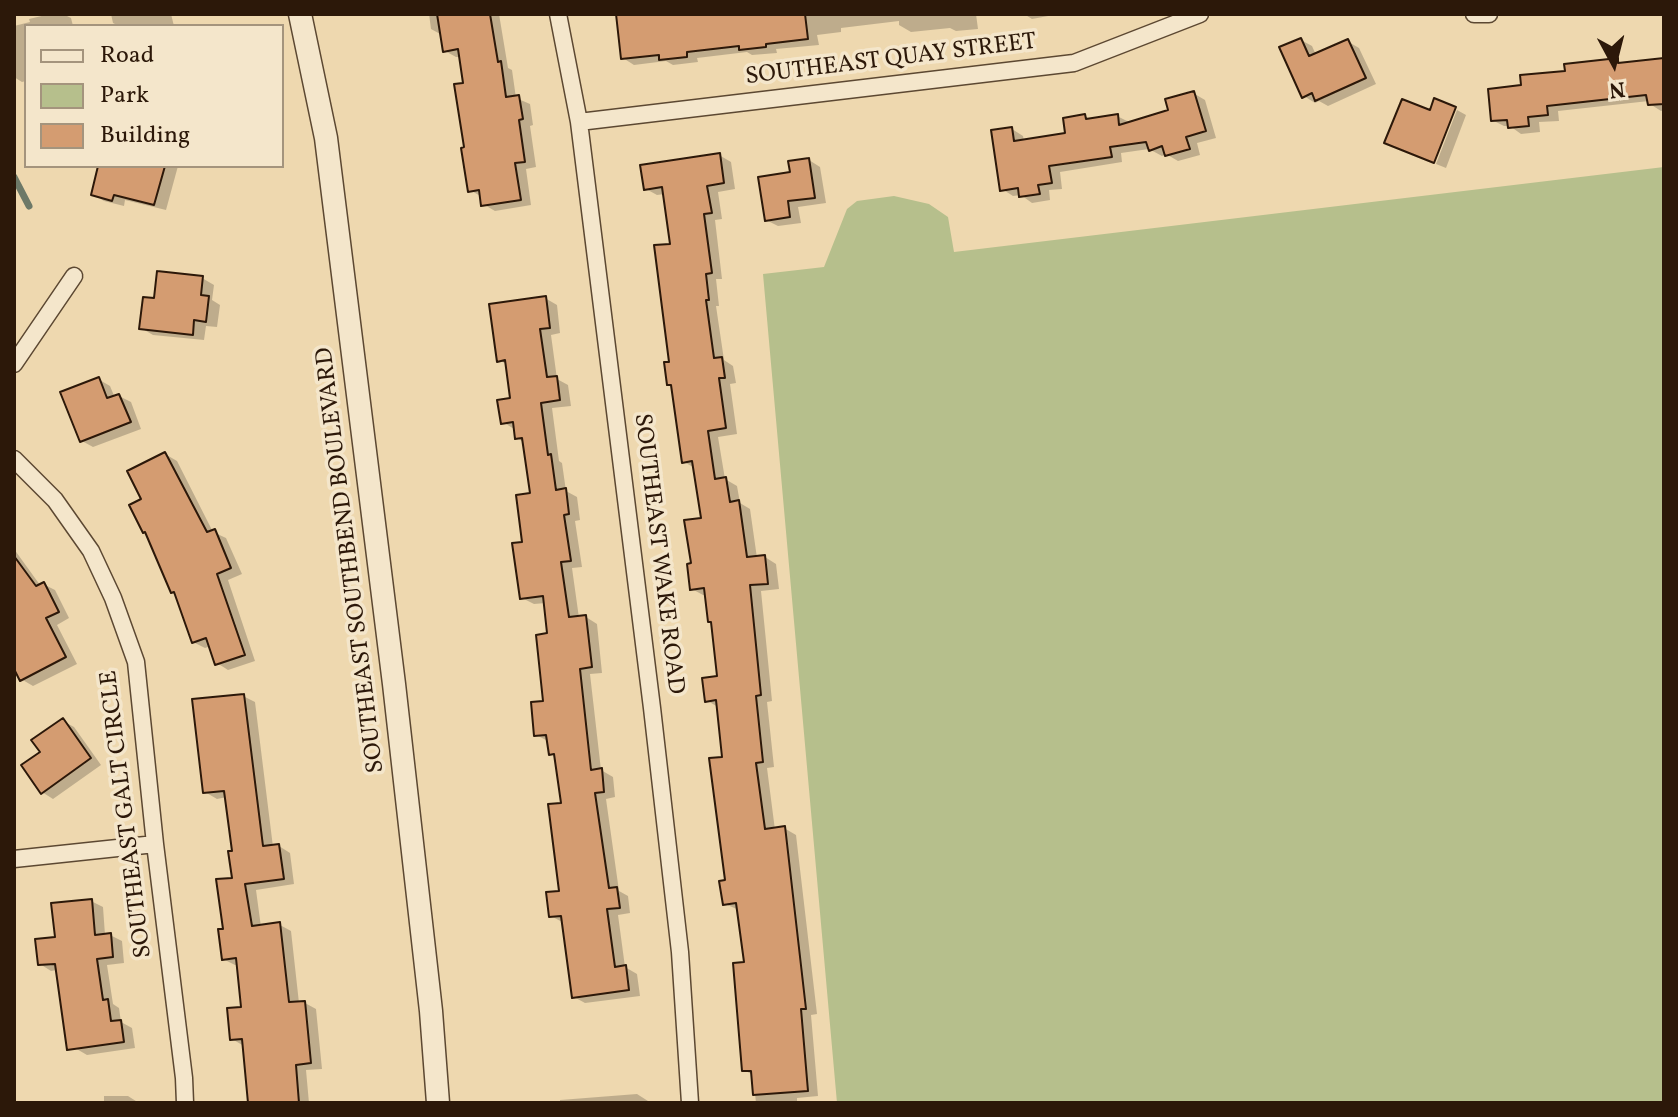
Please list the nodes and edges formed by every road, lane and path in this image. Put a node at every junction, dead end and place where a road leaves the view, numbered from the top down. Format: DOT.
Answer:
graph roads {
  1 [pos="300,14"];
  2 [pos="558,14"];
  3 [pos="1200,14"];
  4 [pos="1474,14"];
  5 [pos="1489,14"];
  6 [pos="579,122"];
  7 [pos="74,276"];
  8 [pos="14,364"];
  9 [pos="14,459"];
  10 [pos="155,844"];
  11 [pos="14,859"];
  12 [pos="185,1103"];
  13 [pos="438,1103"];
  14 [pos="690,1103"];
  1 -- 13 [label="street, SOUTHEAST SOUTHBEND BOULEVARD"];
  2 -- 6 [label="street, SOUTHEAST WAKE ROAD"];
  3 -- 6 [label="street, SOUTHEAST QUAY STREET"];
  4 -- 5 [label="street"];
  6 -- 14 [label="street, SOUTHEAST WAKE ROAD"];
  7 -- 8 [label="street"];
  9 -- 10 [label="street, SOUTHEAST GALT CIRCLE"];
  10 -- 11 [label="street"];
  10 -- 12 [label="street, SOUTHEAST GALT CIRCLE"];
}
